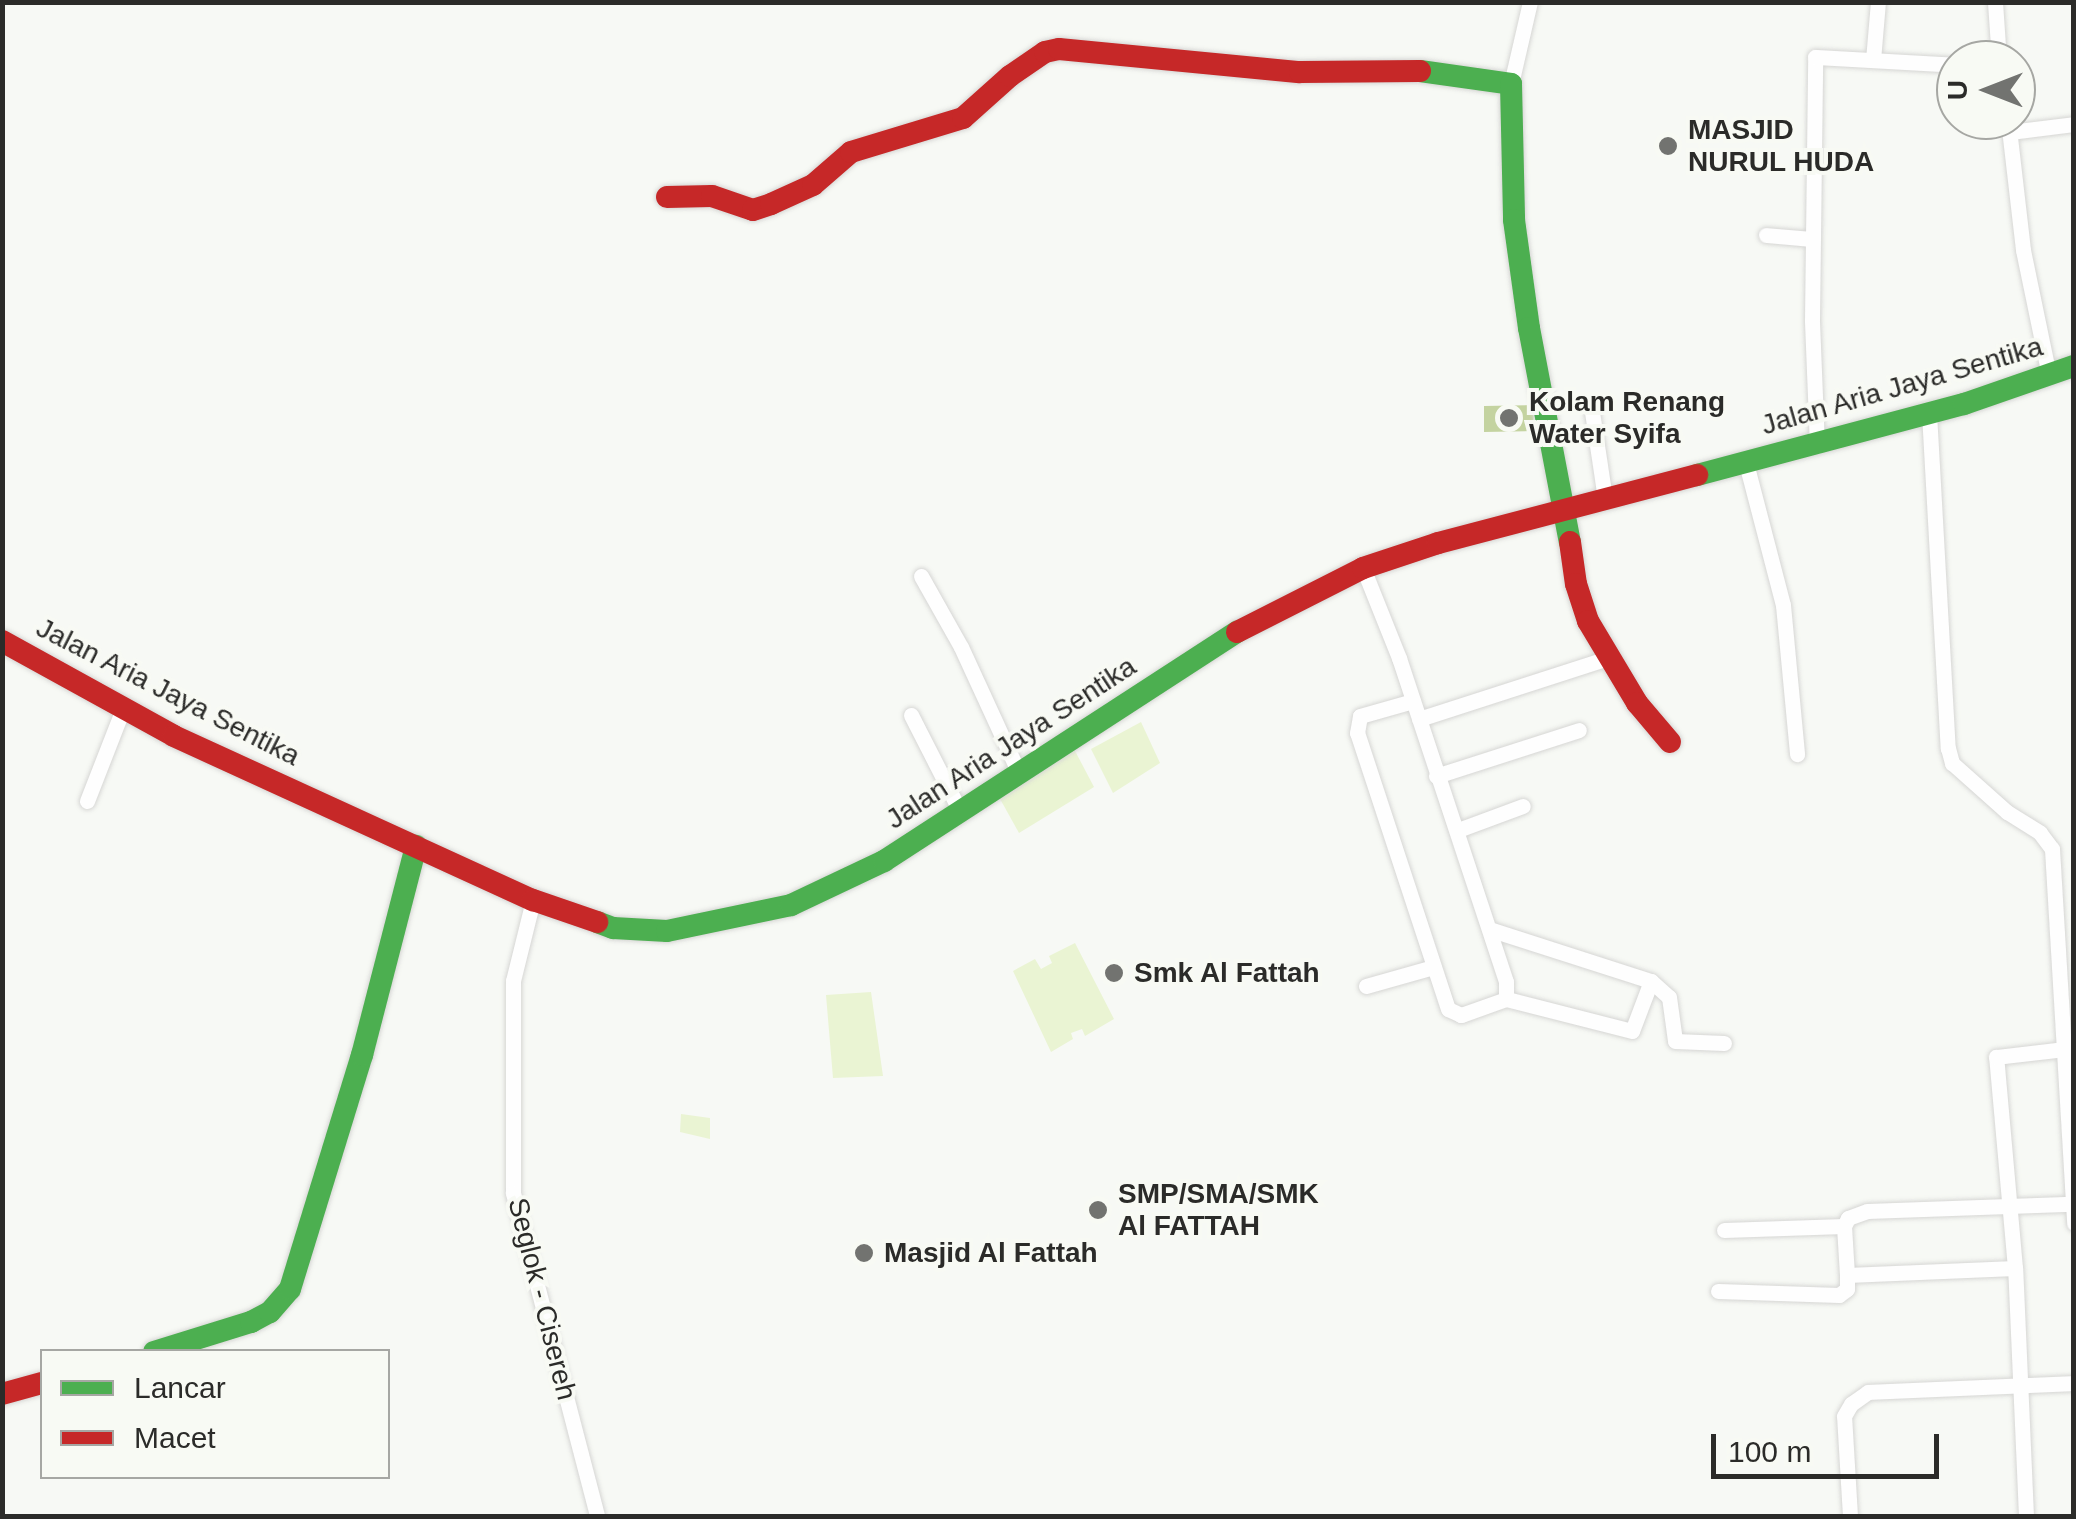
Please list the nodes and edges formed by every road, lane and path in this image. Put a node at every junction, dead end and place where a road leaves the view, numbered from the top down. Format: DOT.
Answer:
graph roads {
  1 [pos="1530,2"];
  2 [pos="1878,2"];
  3 [pos="1994,2"];
  4 [pos="1997,40"];
  5 [pos="1873,60"];
  6 [pos="1936,63"];
  7 [pos="1511,84"];
  8 [pos="2074,124"];
  9 [pos="2036,125"];
  10 [pos="2011,140"];
  11 [pos="667,197"];
  12 [pos="1766,235"];
  13 [pos="1812,239"];
  14 [pos="2074,366"];
  15 [pos="2049,376"];
  16 [pos="1591,405"];
  17 [pos="1929,413"];
  18 [pos="1816,446"];
  19 [pos="1746,463"];
  20 [pos="1606,499"];
  21 [pos="1566,510"];
  22 [pos="1363,568"];
  23 [pos="920,576"];
  24 [pos="2,641"];
  25 [pos="1608,658"];
  26 [pos="1413,700"];
  27 [pos="124,706"];
  28 [pos="911,716"];
  29 [pos="1419,719"];
  30 [pos="1579,730"];
  31 [pos="1670,742"];
  32 [pos="1797,754"];
  33 [pos="1018,774"];
  34 [pos="1436,776"];
  35 [pos="87,800"];
  36 [pos="1523,806"];
  37 [pos="961,813"];
  38 [pos="1458,830"];
  39 [pos="416,846"];
  40 [pos="2074,860"];
  41 [pos="2055,865"];
  42 [pos="533,900"];
  43 [pos="1492,930"];
  44 [pos="1434,968"];
  45 [pos="1651,981"];
  46 [pos="1366,986"];
  47 [pos="1506,999"];
  48 [pos="1724,1043"];
  49 [pos="2069,1048"];
  50 [pos="2071,1104"];
  51 [pos="2072,1204"];
  52 [pos="2009,1205"];
  53 [pos="2074,1223"];
  54 [pos="1844,1226"];
  55 [pos="1724,1230"];
  56 [pos="2015,1268"];
  57 [pos="1847,1274"];
  58 [pos="1718,1291"];
  59 [pos="164,1349"];
  60 [pos="2074,1383"];
  61 [pos="40,1384"];
  62 [pos="2022,1388"];
  63 [pos="2,1394"];
  64 [pos="597,1516"];
  65 [pos="1850,1516"];
  66 [pos="2026,1516"];
  1 -- 7 [label="street"];
  2 -- 5 [label="street"];
  3 -- 4 [label="street"];
  5 -- 6 [label="street"];
  5 -- 13 [label="street"];
  7 -- 11 [label="street"];
  7 -- 21 [label="street"];
  8 -- 9 [label="street"];
  10 -- 15 [label="street"];
  12 -- 13 [label="street"];
  13 -- 18 [label="street"];
  14 -- 15 [label="street, Jalan Aria Jaya Sentika"];
  15 -- 17 [label="street, Jalan Aria Jaya Sentika"];
  16 -- 20 [label="street"];
  17 -- 18 [label="street, Jalan Aria Jaya Sentika"];
  17 -- 41 [label="street"];
  18 -- 19 [label="street, Jalan Aria Jaya Sentika"];
  19 -- 20 [label="street, Jalan Aria Jaya Sentika"];
  19 -- 32 [label="street"];
  20 -- 21 [label="street, Jalan Aria Jaya Sentika"];
  21 -- 22 [label="street, Jalan Aria Jaya Sentika"];
  21 -- 25 [label="street"];
  22 -- 26 [label="street"];
  22 -- 33 [label="street, Jalan Aria Jaya Sentika"];
  23 -- 33 [label="street"];
  24 -- 27 [label="street, Jalan Aria Jaya Sentika"];
  25 -- 29 [label="street"];
  25 -- 31 [label="street"];
  26 -- 29 [label="street"];
  26 -- 44 [label="street"];
  27 -- 35 [label="street"];
  27 -- 39 [label="street, Jalan Aria Jaya Sentika"];
  28 -- 37 [label="street"];
  29 -- 34 [label="street"];
  30 -- 34 [label="street"];
  33 -- 37 [label="street, Jalan Aria Jaya Sentika"];
  34 -- 38 [label="street"];
  36 -- 38 [label="street"];
  37 -- 42 [label="street, Jalan Aria Jaya Sentika"];
  38 -- 43 [label="street"];
  39 -- 42 [label="street, Jalan Aria Jaya Sentika"];
  39 -- 59 [label="street"];
  40 -- 41 [label="street"];
  41 -- 49 [label="street"];
  42 -- 64 [label="street, Seglok - Cisereh"];
  43 -- 45 [label="street"];
  43 -- 47 [label="street"];
  44 -- 46 [label="street"];
  44 -- 47 [label="street"];
  45 -- 47 [label="street"];
  45 -- 48 [label="street"];
  49 -- 50 [label="street"];
  49 -- 52 [label="street"];
  50 -- 51 [label="street"];
  51 -- 52 [label="street"];
  51 -- 53 [label="street"];
  52 -- 54 [label="street"];
  52 -- 56 [label="street"];
  54 -- 55 [label="street"];
  54 -- 57 [label="street"];
  56 -- 57 [label="street"];
  56 -- 62 [label="street"];
  57 -- 58 [label="street"];
  60 -- 62 [label="street"];
  61 -- 63 [label="street"];
  62 -- 65 [label="street"];
  62 -- 66 [label="street"];
}
